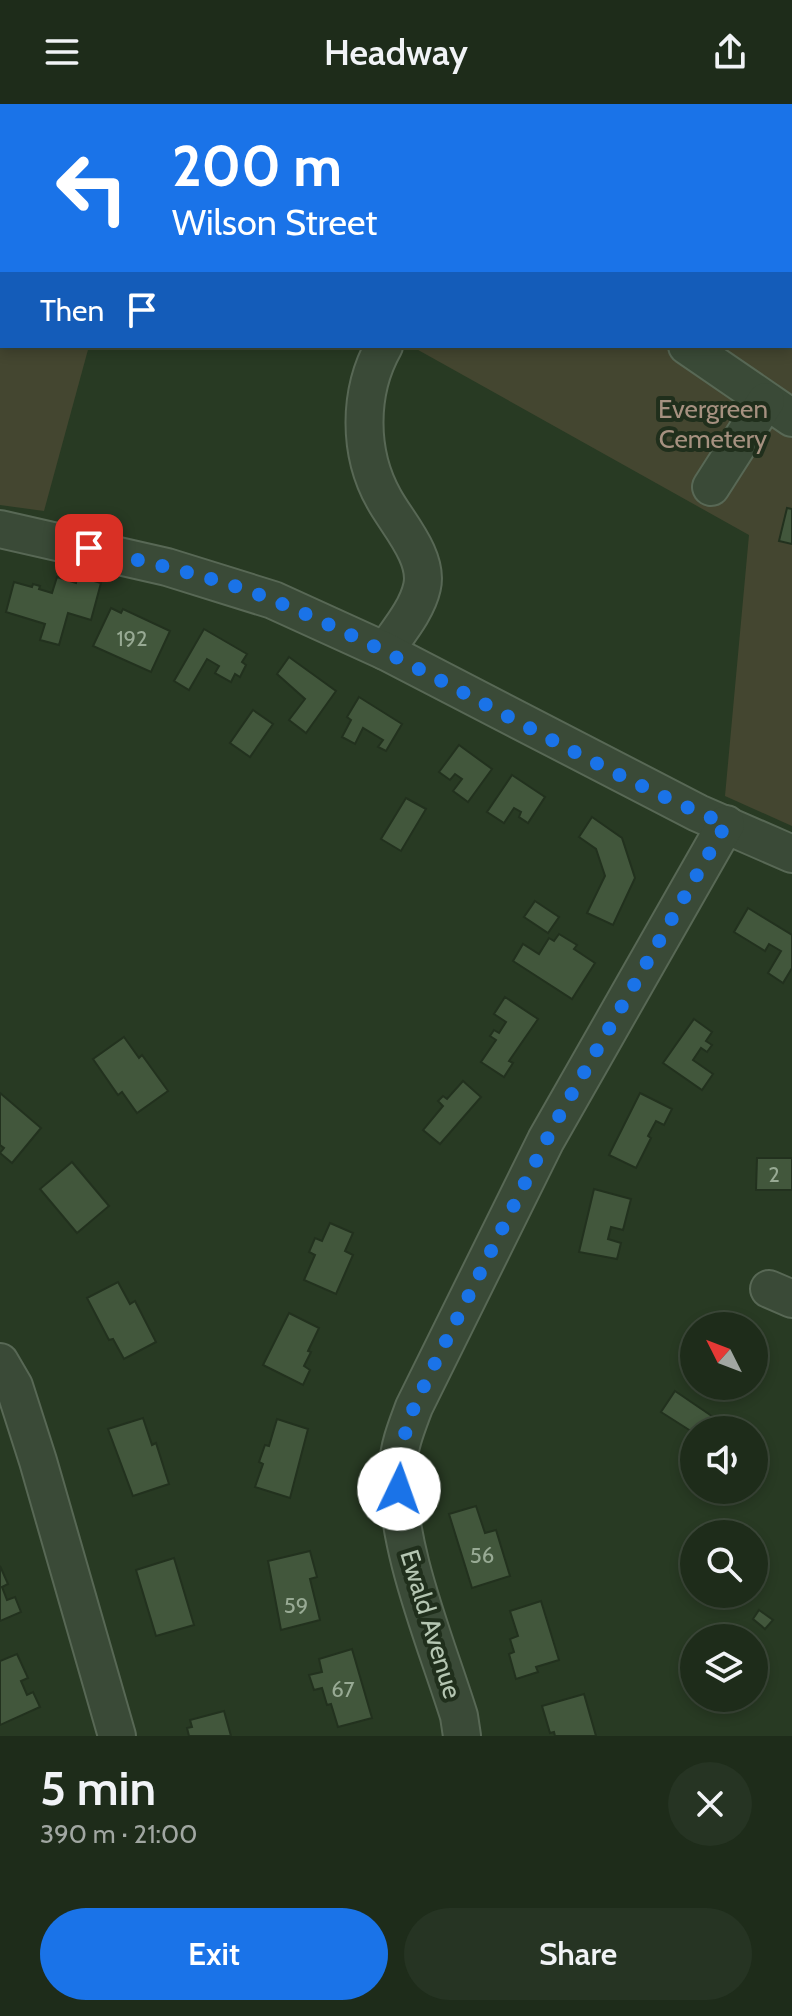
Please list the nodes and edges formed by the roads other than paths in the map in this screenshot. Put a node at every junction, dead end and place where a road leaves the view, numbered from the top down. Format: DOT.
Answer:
graph roads {
  1 [pos="383,348"];
  2 [pos="690,348"];
  3 [pos="779,409"];
  4 [pos="711,487"];
  5 [pos="0,529"];
  6 [pos="385,651"];
  7 [pos="726,824"];
  8 [pos="792,854"];
  9 [pos="0,1362"];
  10 [pos="117,1736"];
  11 [pos="462,1736"];
  1 -- 6 [label="street"];
  2 -- 3 [label="street"];
  3 -- 4 [label="street"];
  5 -- 6 [label="street"];
  6 -- 7 [label="street"];
  7 -- 8 [label="street"];
  7 -- 11 [label="street, Ewald Avenue"];
  9 -- 10 [label="street"];
}
